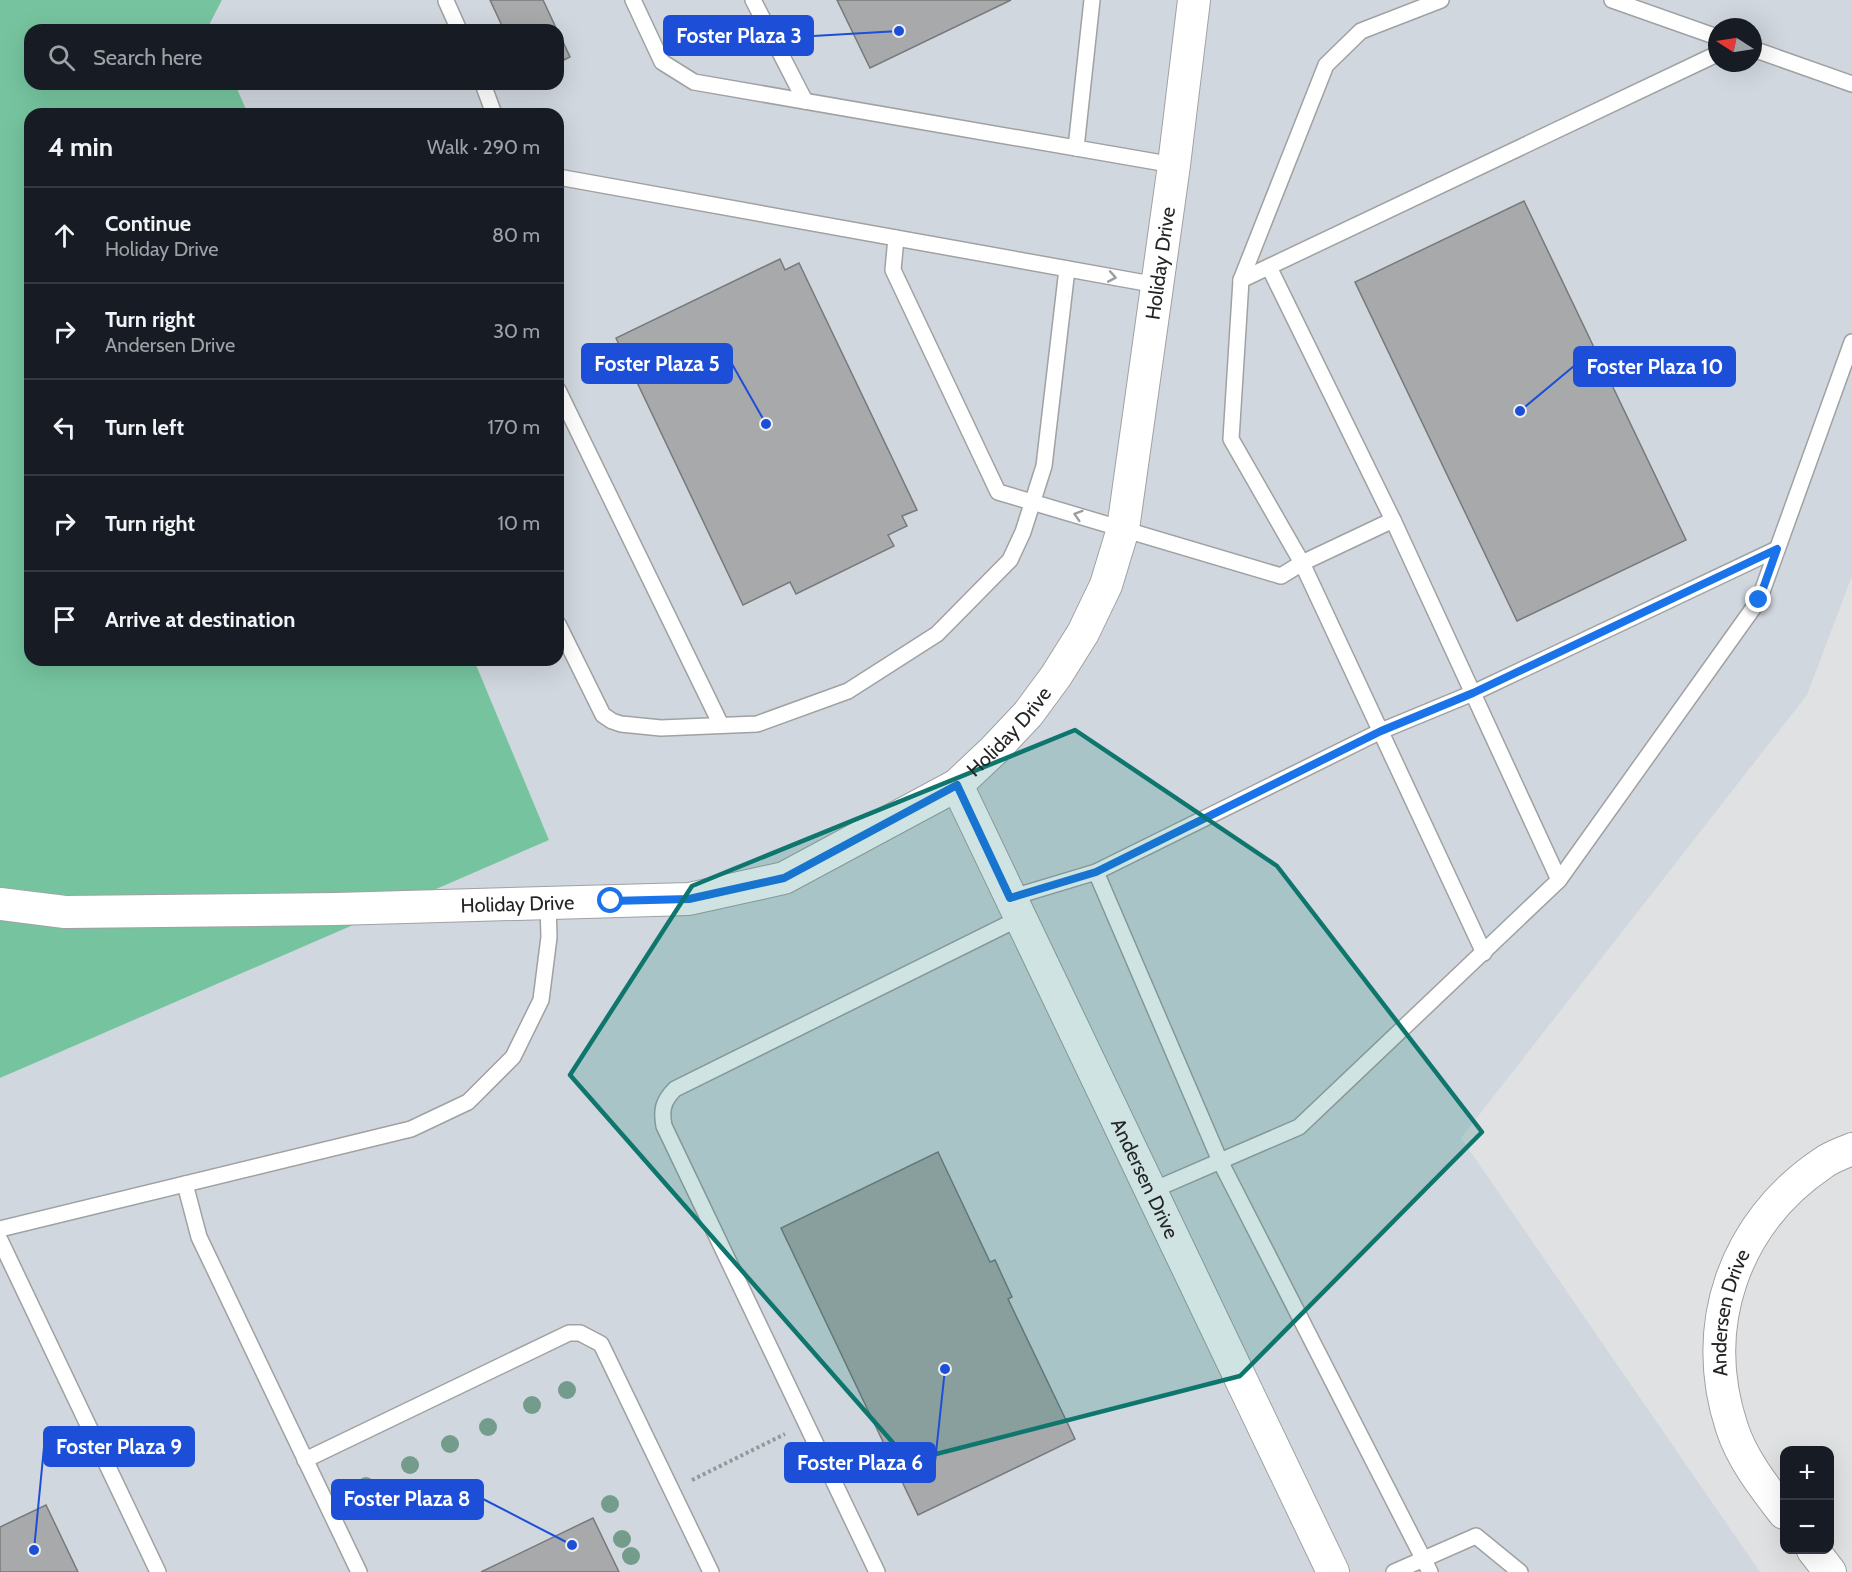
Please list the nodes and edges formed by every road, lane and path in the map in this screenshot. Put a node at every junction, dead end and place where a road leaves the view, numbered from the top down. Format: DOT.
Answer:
graph roads {
  1 [pos="633,0"];
  2 [pos="753,0"];
  3 [pos="1092,0"];
  4 [pos="1194,0"];
  5 [pos="1441,0"];
  6 [pos="1612,0"];
  7 [pos="446,1"];
  8 [pos="456,24"];
  9 [pos="1708,34"];
  10 [pos="1762,52"];
  11 [pos="1708,58"];
  12 [pos="1852,84"];
  13 [pos="485,90"];
  14 [pos="805,101"];
  15 [pos="492,108"];
  16 [pos="1076,148"];
  17 [pos="1174,165"];
  18 [pos="564,178"];
  19 [pos="896,238"];
  20 [pos="1269,267"];
  21 [pos="1067,269"];
  22 [pos="1241,280"];
  23 [pos="1157,285"];
  24 [pos="1852,342"];
  25 [pos="564,402"];
  26 [pos="1033,501"];
  27 [pos="1393,520"];
  28 [pos="1123,529"];
  29 [pos="1777,549"];
  30 [pos="1302,563"];
  31 [pos="564,636"];
  32 [pos="1473,693"];
  33 [pos="721,725"];
  34 [pos="1381,731"];
  35 [pos="957,785"];
  36 [pos="1096,872"];
  37 [pos="1559,880"];
  38 [pos="548,903"];
  39 [pos="0,904"];
  40 [pos="1015,908"];
  41 [pos="1484,953"];
  42 [pos="1852,1149"];
  43 [pos="1220,1161"];
  44 [pos="185,1184"];
  45 [pos="1151,1191"];
  46 [pos="0,1229"];
  47 [pos="0,1239"];
  48 [pos="786,1434"];
  49 [pos="305,1460"];
  50 [pos="690,1481"];
  51 [pos="1780,1507"];
  52 [pos="1816,1554"];
  53 [pos="1427,1566"];
  54 [pos="158,1572"];
  55 [pos="359,1572"];
  56 [pos="711,1572"];
  57 [pos="877,1572"];
  58 [pos="1333,1572"];
  59 [pos="1394,1572"];
  60 [pos="1520,1572"];
  61 [pos="1830,1572"];
  1 -- 14 [label="lane"];
  2 -- 14 [label="lane"];
  3 -- 16 [label="lane"];
  4 -- 17 [label="street, Holiday Drive"];
  5 -- 22 [label="lane"];
  6 -- 9 [label="lane"];
  7 -- 8 [label="lane"];
  10 -- 12 [label="lane"];
  11 -- 20 [label="lane"];
  13 -- 15 [label="lane"];
  14 -- 16 [label="lane"];
  16 -- 17 [label="lane"];
  17 -- 23 [label="street, Holiday Drive"];
  18 -- 19 [label="lane"];
  19 -- 21 [label="lane"];
  19 -- 26 [label="lane"];
  20 -- 22 [label="lane"];
  20 -- 27 [label="lane"];
  21 -- 23 [label="lane, one-way"];
  21 -- 26 [label="lane"];
  22 -- 30 [label="lane"];
  23 -- 28 [label="street, Holiday Drive"];
  24 -- 29 [label="lane"];
  25 -- 33 [label="lane"];
  28 -- 26 [label="lane, one-way"];
  26 -- 33 [label="lane"];
  27 -- 30 [label="lane"];
  27 -- 32 [label="lane"];
  28 -- 30 [label="lane"];
  28 -- 35 [label="street, Holiday Drive"];
  29 -- 32 [label="lane"];
  29 -- 37 [label="lane"];
  30 -- 34 [label="lane"];
  31 -- 33 [label="lane"];
  32 -- 34 [label="lane"];
  32 -- 37 [label="lane"];
  34 -- 36 [label="lane"];
  34 -- 41 [label="lane"];
  35 -- 38 [label="street, Holiday Drive"];
  35 -- 40 [label="street, Andersen Drive"];
  36 -- 40 [label="lane"];
  36 -- 43 [label="lane"];
  37 -- 41 [label="lane"];
  38 -- 39 [label="street, Holiday Drive"];
  38 -- 44 [label="lane"];
  40 -- 45 [label="street, Andersen Drive"];
  40 -- 57 [label="lane"];
  41 -- 43 [label="lane"];
  42 -- 51 [label="street, Andersen Drive"];
  43 -- 45 [label="lane"];
  43 -- 53 [label="lane"];
  44 -- 46 [label="lane"];
  44 -- 49 [label="lane"];
  45 -- 58 [label="street, Andersen Drive"];
  47 -- 54 [label="lane"];
  48 -- 50 [label="path"];
  49 -- 55 [label="lane"];
  49 -- 56 [label="lane"];
  52 -- 61 [label="street"];
  53 -- 59 [label="lane"];
  53 -- 60 [label="lane"];
}
